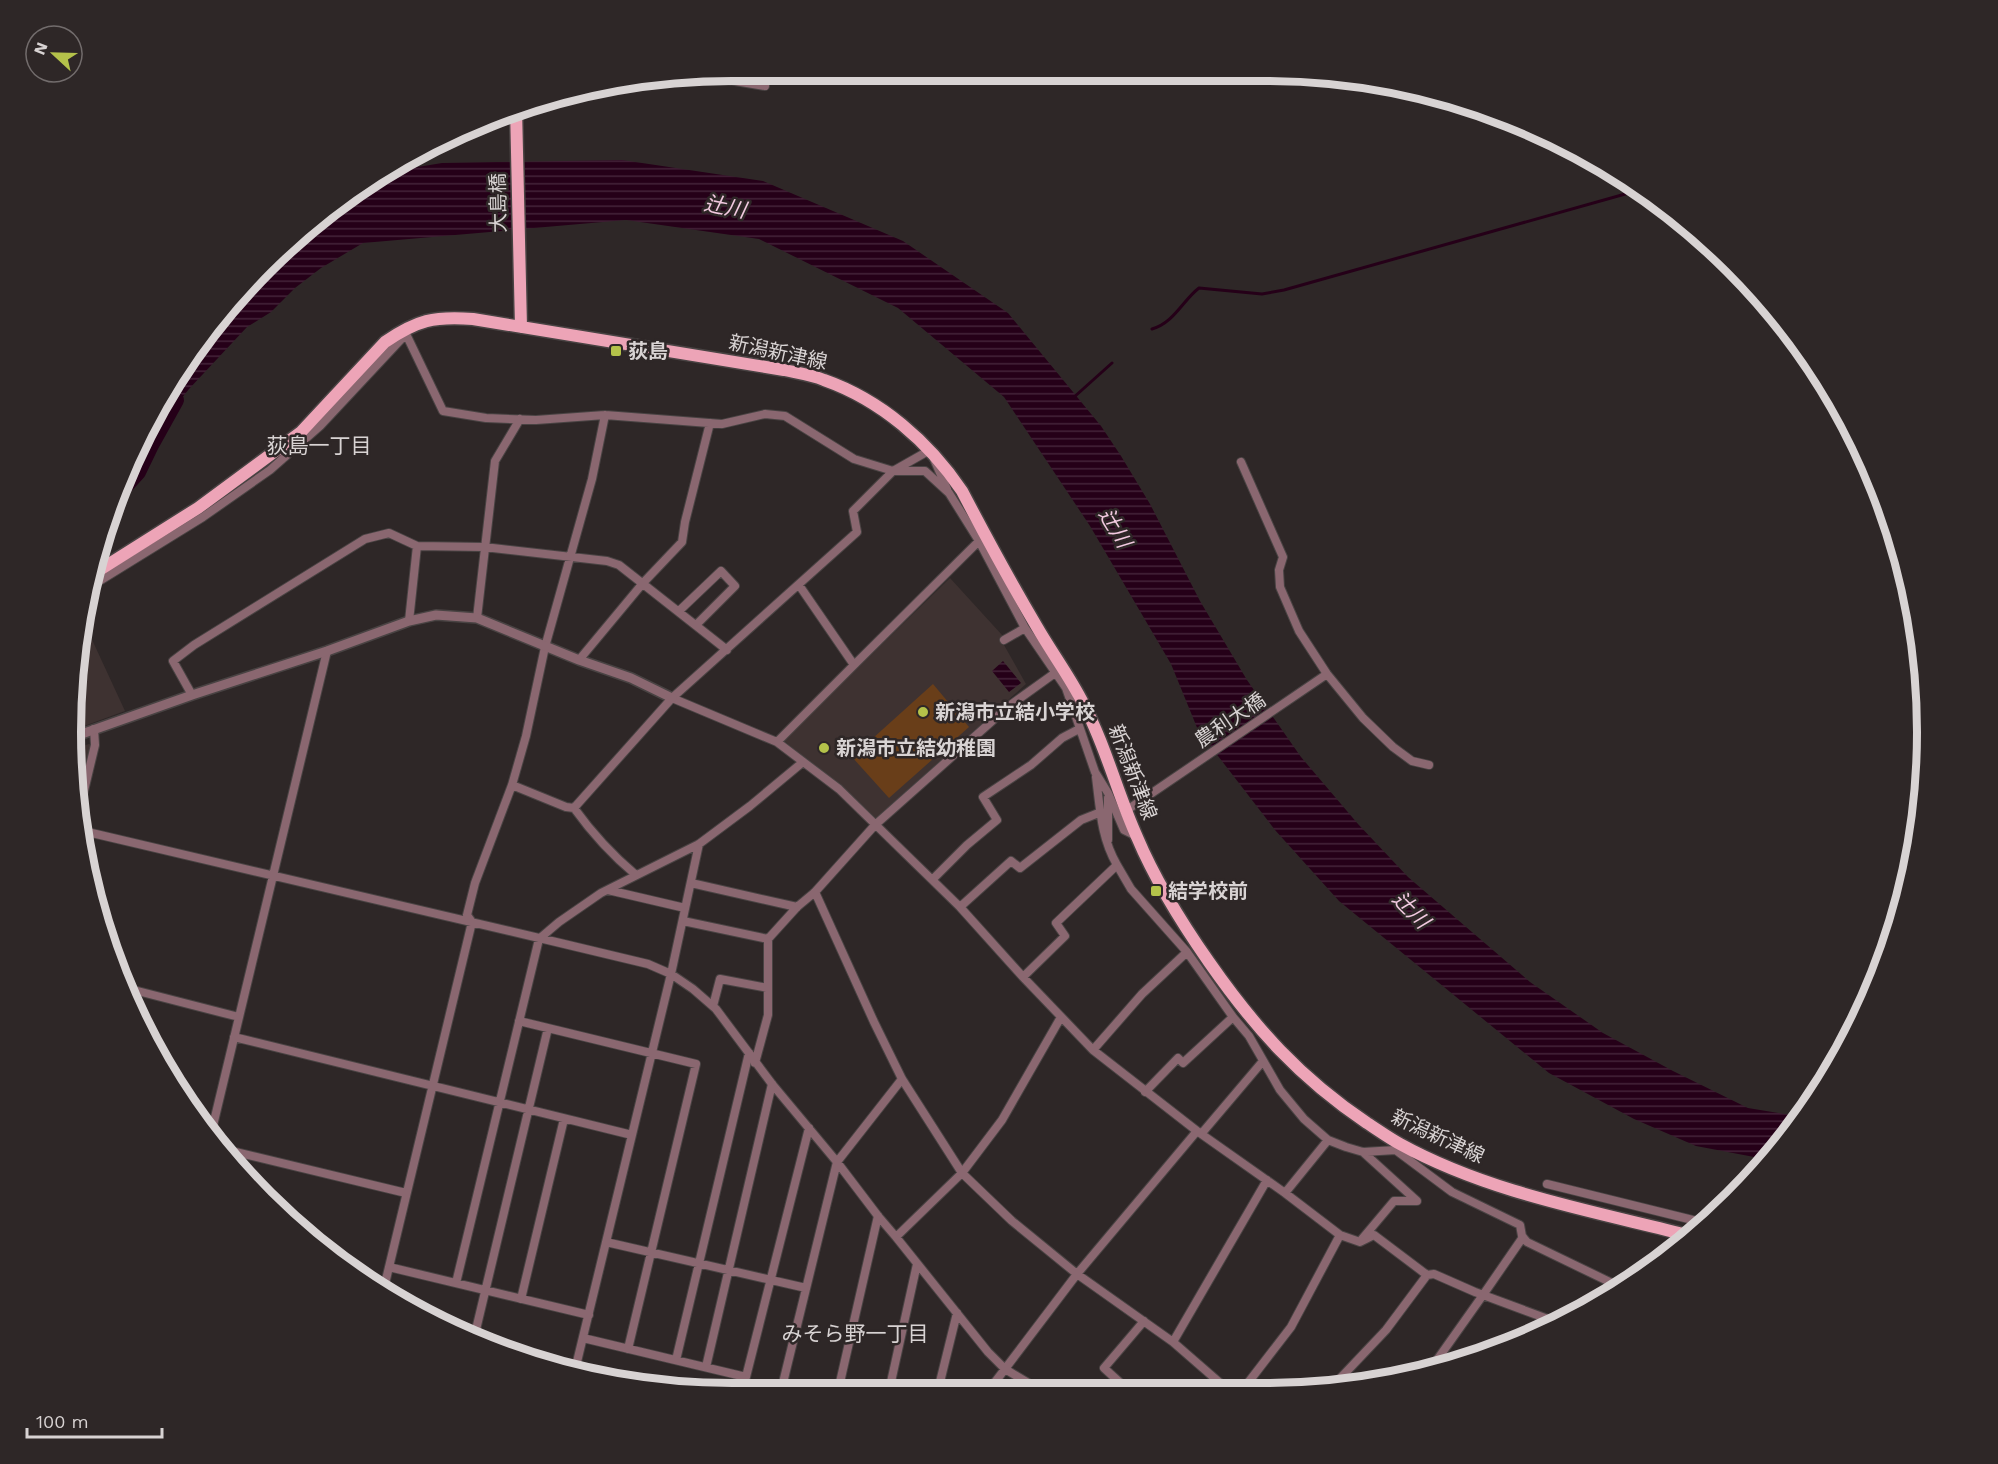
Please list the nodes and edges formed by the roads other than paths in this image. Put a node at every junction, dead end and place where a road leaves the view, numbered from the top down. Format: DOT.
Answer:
graph roads {
  1 [pos="729,81"];
  2 [pos="765,86"];
  3 [pos="516,119"];
  4 [pos="521,327"];
  5 [pos="403,333"];
  6 [pos="605,415"];
  7 [pos="520,419"];
  8 [pos="710,423"];
  9 [pos="930,450"];
  10 [pos="1241,462"];
  11 [pos="893,471"];
  12 [pos="949,493"];
  13 [pos="979,541"];
  14 [pos="417,546"];
  15 [pos="484,547"];
  16 [pos="570,556"];
  17 [pos="102,568"];
  18 [pos="99,581"];
  19 [pos="643,583"];
  20 [pos="799,585"];
  21 [pos="679,611"];
  22 [pos="477,618"];
  23 [pos="409,621"];
  24 [pos="696,625"];
  25 [pos="1030,627"];
  26 [pos="1004,640"];
  27 [pos="545,647"];
  28 [pos="727,650"];
  29 [pos="327,651"];
  30 [pos="579,660"];
  31 [pos="854,665"];
  32 [pos="1055,673"];
  33 [pos="1327,674"];
  34 [pos="1066,688"];
  35 [pos="192,695"];
  36 [pos="672,698"];
  37 [pos="1082,701"];
  38 [pos="94,729"];
  39 [pos="1079,729"];
  40 [pos="81,734"];
  41 [pos="777,742"];
  42 [pos="803,762"];
  43 [pos="1429,765"];
  44 [pos="1095,772"];
  45 [pos="512,785"];
  46 [pos="84,791"];
  47 [pos="1108,793"];
  48 [pos="574,808"];
  49 [pos="1127,810"];
  50 [pos="1101,812"];
  51 [pos="875,825"];
  52 [pos="90,832"];
  53 [pos="1136,836"];
  54 [pos="699,844"];
  55 [pos="1108,850"];
  56 [pos="1117,865"];
  57 [pos="273,875"];
  58 [pos="636,875"];
  59 [pos="933,879"];
  60 [pos="691,883"];
  61 [pos="608,890"];
  62 [pos="815,892"];
  63 [pos="797,907"];
  64 [pos="960,907"];
  65 [pos="686,908"];
  66 [pos="683,921"];
  67 [pos="472,922"];
  68 [pos="539,939"];
  69 [pos="768,939"];
  70 [pos="1187,952"];
  71 [pos="670,974"];
  72 [pos="1023,977"];
  73 [pos="768,988"];
  74 [pos="135,990"];
  75 [pos="713,1006"];
  76 [pos="239,1017"];
  77 [pos="1061,1017"];
  78 [pos="1233,1017"];
  79 [pos="519,1021"];
  80 [pos="548,1028"];
  81 [pos="234,1037"];
  82 [pos="1093,1050"];
  83 [pos="652,1053"];
  84 [pos="749,1053"];
  85 [pos="1263,1061"];
  86 [pos="755,1063"];
  87 [pos="902,1079"];
  88 [pos="772,1084"];
  89 [pos="432,1087"];
  90 [pos="1145,1092"];
  91 [pos="500,1103"];
  92 [pos="528,1110"];
  93 [pos="564,1119"];
  94 [pos="213,1124"];
  95 [pos="809,1128"];
  96 [pos="1199,1132"];
  97 [pos="632,1135"];
  98 [pos="1328,1140"];
  99 [pos="1396,1150"];
  100 [pos="236,1152"];
  101 [pos="1363,1152"];
  102 [pos="1420,1154"];
  103 [pos="837,1162"];
  104 [pos="962,1173"];
  105 [pos="1267,1180"];
  106 [pos="1547,1184"];
  107 [pos="406,1193"];
  108 [pos="1285,1193"];
  109 [pos="878,1216"];
  110 [pos="1696,1220"];
  111 [pos="1680,1233"];
  112 [pos="1340,1235"];
  113 [pos="896,1237"];
  114 [pos="1523,1237"];
  115 [pos="606,1242"];
  116 [pos="1360,1242"];
  117 [pos="651,1252"];
  118 [pos="700,1264"];
  119 [pos="917,1264"];
  120 [pos="388,1267"];
  121 [pos="728,1270"];
  122 [pos="1077,1274"];
  123 [pos="1427,1275"];
  124 [pos="771,1280"];
  125 [pos="385,1283"];
  126 [pos="456,1283"];
  127 [pos="1612,1283"];
  128 [pos="806,1288"];
  129 [pos="485,1290"];
  130 [pos="1483,1295"];
  131 [pos="521,1299"];
  132 [pos="957,1313"];
  133 [pos="589,1315"];
  134 [pos="1547,1319"];
  135 [pos="1144,1322"];
  136 [pos="476,1330"];
  137 [pos="583,1338"];
  138 [pos="1173,1342"];
  139 [pos="628,1348"];
  140 [pos="676,1360"];
  141 [pos="1437,1360"];
  142 [pos="577,1364"];
  143 [pos="706,1367"];
  144 [pos="1005,1369"];
  145 [pos="1340,1378"];
  146 [pos="783,1383"];
  147 [pos="840,1383"];
  148 [pos="891,1383"];
  149 [pos="940,1383"];
  150 [pos="994,1383"];
  151 [pos="1028,1383"];
  152 [pos="1120,1383"];
  153 [pos="1220,1383"];
  154 [pos="1249,1383"];
  1 -- 2 [label="street"];
  3 -- 4 [label="main road, 大島橋"];
  4 -- 5 [label="main road, 新潟新津線"];
  4 -- 9 [label="main road, 新潟新津線"];
  5 -- 7 [label="street"];
  5 -- 17 [label="main road, 新潟新津線"];
  5 -- 18 [label="street"];
  6 -- 7 [label="street"];
  6 -- 8 [label="street"];
  6 -- 16 [label="street"];
  7 -- 15 [label="street"];
  8 -- 11 [label="street"];
  8 -- 19 [label="street"];
  9 -- 11 [label="street"];
  9 -- 12 [label="street"];
  9 -- 25 [label="main road, 新潟新津線"];
  10 -- 33 [label="street"];
  11 -- 12 [label="street"];
  11 -- 20 [label="street"];
  12 -- 13 [label="street"];
  13 -- 25 [label="street"];
  13 -- 31 [label="street"];
  14 -- 15 [label="street"];
  14 -- 23 [label="street"];
  14 -- 35 [label="street"];
  15 -- 16 [label="street"];
  15 -- 22 [label="street"];
  16 -- 19 [label="street"];
  16 -- 27 [label="street"];
  19 -- 21 [label="street"];
  19 -- 30 [label="street"];
  20 -- 28 [label="street"];
  20 -- 31 [label="street"];
  21 -- 24 [label="street"];
  21 -- 24 [label="street"];
  22 -- 23 [label="street"];
  22 -- 27 [label="street"];
  23 -- 29 [label="street"];
  24 -- 28 [label="street"];
  25 -- 26 [label="street"];
  25 -- 32 [label="street"];
  25 -- 37 [label="main road, 新潟新津線"];
  27 -- 30 [label="street"];
  27 -- 45 [label="street"];
  28 -- 36 [label="street"];
  29 -- 35 [label="street"];
  29 -- 57 [label="street"];
  30 -- 36 [label="street"];
  31 -- 41 [label="street"];
  32 -- 34 [label="street"];
  32 -- 51 [label="street"];
  33 -- 43 [label="street"];
  33 -- 49 [label="street, 農利大橋"];
  34 -- 37 [label="street"];
  34 -- 39 [label="street"];
  35 -- 38 [label="street"];
  36 -- 41 [label="street"];
  36 -- 48 [label="street"];
  37 -- 49 [label="main road, 新潟新津線"];
  38 -- 40 [label="street"];
  38 -- 46 [label="street"];
  39 -- 44 [label="street"];
  39 -- 59 [label="street"];
  41 -- 42 [label="street"];
  42 -- 51 [label="street"];
  42 -- 54 [label="street"];
  44 -- 47 [label="street"];
  44 -- 50 [label="street"];
  45 -- 48 [label="street"];
  45 -- 67 [label="street"];
  47 -- 53 [label="street"];
  47 -- 55 [label="street"];
  48 -- 58 [label="street"];
  49 -- 53 [label="main road, 新潟新津線"];
  50 -- 55 [label="street"];
  50 -- 64 [label="street"];
  51 -- 59 [label="street"];
  51 -- 62 [label="street"];
  52 -- 57 [label="street"];
  53 -- 102 [label="main road, 新潟新津線"];
  54 -- 58 [label="street"];
  54 -- 60 [label="street"];
  55 -- 56 [label="street"];
  56 -- 70 [label="street"];
  56 -- 72 [label="street"];
  57 -- 67 [label="street"];
  57 -- 76 [label="street"];
  58 -- 61 [label="street"];
  59 -- 64 [label="street"];
  60 -- 63 [label="street"];
  60 -- 65 [label="street"];
  61 -- 65 [label="street"];
  61 -- 68 [label="street"];
  62 -- 63 [label="street"];
  62 -- 87 [label="street"];
  63 -- 69 [label="street"];
  64 -- 72 [label="street"];
  65 -- 66 [label="street"];
  66 -- 69 [label="street"];
  66 -- 71 [label="street"];
  67 -- 68 [label="street"];
  67 -- 89 [label="street"];
  68 -- 71 [label="street"];
  68 -- 79 [label="street"];
  69 -- 73 [label="street"];
  70 -- 78 [label="street"];
  70 -- 82 [label="street"];
  71 -- 75 [label="street"];
  71 -- 83 [label="street"];
  72 -- 77 [label="street"];
  73 -- 75 [label="street"];
  73 -- 86 [label="street"];
  74 -- 76 [label="street"];
  75 -- 84 [label="street"];
  76 -- 81 [label="street"];
  77 -- 82 [label="street"];
  77 -- 104 [label="street"];
  78 -- 85 [label="street"];
  78 -- 90 [label="street"];
  79 -- 80 [label="street"];
  79 -- 91 [label="street"];
  80 -- 83 [label="street"];
  80 -- 92 [label="street"];
  81 -- 89 [label="street"];
  81 -- 94 [label="street"];
  82 -- 90 [label="street"];
  83 -- 97 [label="street"];
  83 -- 117 [label="street"];
  84 -- 86 [label="street"];
  84 -- 118 [label="street"];
  85 -- 96 [label="street"];
  85 -- 98 [label="street"];
  86 -- 88 [label="street"];
  87 -- 103 [label="street"];
  87 -- 104 [label="street"];
  88 -- 95 [label="street"];
  88 -- 121 [label="street"];
  89 -- 91 [label="street"];
  89 -- 107 [label="street"];
  90 -- 96 [label="street"];
  91 -- 92 [label="street"];
  91 -- 126 [label="street"];
  92 -- 93 [label="street"];
  92 -- 129 [label="street"];
  93 -- 97 [label="street"];
  93 -- 131 [label="street"];
  95 -- 103 [label="street"];
  95 -- 124 [label="street"];
  96 -- 105 [label="street"];
  96 -- 122 [label="street"];
  97 -- 115 [label="street"];
  98 -- 101 [label="street"];
  98 -- 108 [label="street"];
  99 -- 101 [label="street"];
  99 -- 102 [label="street"];
  99 -- 114 [label="street"];
  100 -- 107 [label="street"];
  101 -- 116 [label="street"];
  102 -- 111 [label="main road, 新潟新津線"];
  103 -- 109 [label="street"];
  103 -- 128 [label="street"];
  104 -- 113 [label="street"];
  104 -- 122 [label="street"];
  105 -- 108 [label="street"];
  105 -- 138 [label="street"];
  106 -- 110 [label="street"];
  107 -- 120 [label="street"];
  108 -- 112 [label="street"];
  109 -- 113 [label="street"];
  109 -- 147 [label="street"];
  112 -- 116 [label="street"];
  112 -- 154 [label="street"];
  113 -- 119 [label="street"];
  114 -- 127 [label="street"];
  114 -- 130 [label="street"];
  115 -- 117 [label="street"];
  115 -- 133 [label="street"];
  116 -- 123 [label="street"];
  117 -- 118 [label="street"];
  117 -- 139 [label="street"];
  118 -- 121 [label="street"];
  118 -- 140 [label="street"];
  119 -- 132 [label="street"];
  119 -- 148 [label="street"];
  120 -- 125 [label="street"];
  120 -- 126 [label="street"];
  121 -- 124 [label="street"];
  121 -- 143 [label="street"];
  122 -- 135 [label="street"];
  122 -- 144 [label="street"];
  123 -- 130 [label="street"];
  123 -- 145 [label="street"];
  124 -- 128 [label="street"];
  124 -- 143 [label="street"];
  126 -- 129 [label="street"];
  128 -- 146 [label="street"];
  129 -- 131 [label="street"];
  129 -- 136 [label="street"];
  130 -- 134 [label="street"];
  130 -- 141 [label="street"];
  131 -- 133 [label="street"];
  132 -- 144 [label="street"];
  132 -- 149 [label="street"];
  133 -- 137 [label="street"];
  135 -- 138 [label="street"];
  135 -- 152 [label="street"];
  137 -- 139 [label="street"];
  137 -- 142 [label="street"];
  138 -- 153 [label="street"];
  139 -- 140 [label="street"];
  140 -- 143 [label="street"];
  144 -- 150 [label="street"];
  144 -- 151 [label="street"];
}
